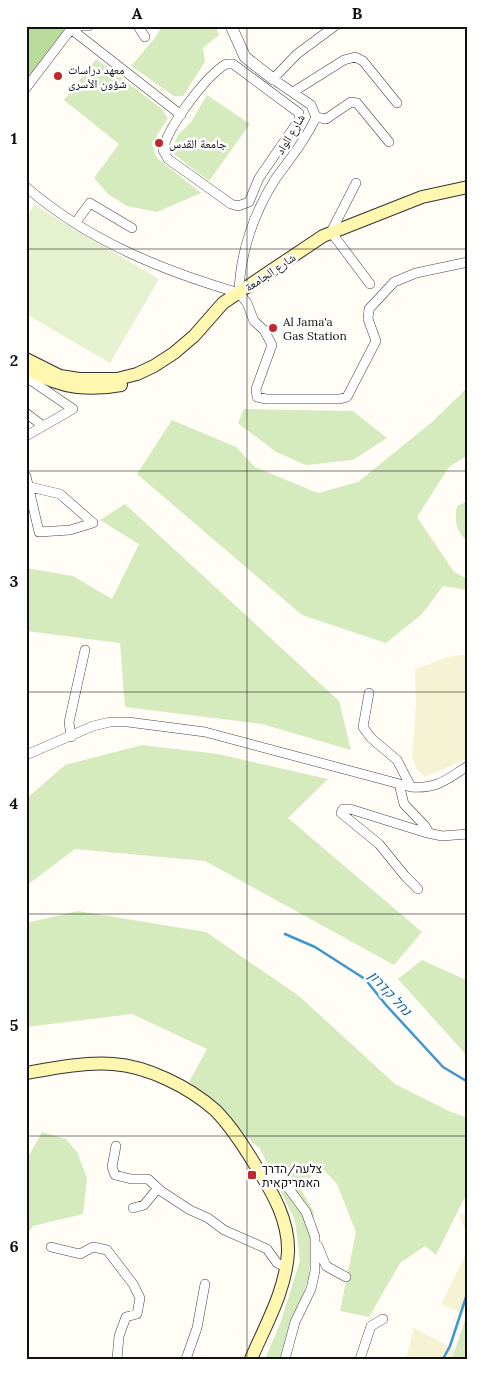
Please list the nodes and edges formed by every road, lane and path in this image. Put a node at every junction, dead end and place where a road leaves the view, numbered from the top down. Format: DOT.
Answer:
graph roads {
  1 [pos="81,26"];
  2 [pos="90,26"];
  3 [pos="138,26"];
  4 [pos="231,26"];
  5 [pos="335,26"];
  6 [pos="69,28"];
  7 [pos="145,37"];
  8 [pos="273,79"];
  9 [pos="26,88"];
  10 [pos="293,92"];
  11 [pos="397,103"];
  12 [pos="181,115"];
  13 [pos="316,118"];
  14 [pos="389,142"];
  15 [pos="356,184"];
  16 [pos="26,187"];
  17 [pos="468,187"];
  18 [pos="76,222"];
  19 [pos="132,228"];
  20 [pos="332,232"];
  21 [pos="468,262"];
  22 [pos="370,284"];
  23 [pos="238,293"];
  24 [pos="26,359"];
  25 [pos="26,368"];
  26 [pos="26,377"];
  27 [pos="26,412"];
  28 [pos="43,426"];
  29 [pos="26,436"];
  30 [pos="26,476"];
  31 [pos="30,487"];
  32 [pos="85,650"];
  33 [pos="369,692"];
  34 [pos="71,737"];
  35 [pos="26,755"];
  36 [pos="468,766"];
  37 [pos="399,784"];
  38 [pos="411,788"];
  39 [pos="428,832"];
  40 [pos="468,834"];
  41 [pos="418,889"];
  42 [pos="26,1074"];
  43 [pos="116,1146"];
  44 [pos="262,1176"];
  45 [pos="158,1188"];
  46 [pos="133,1208"];
  47 [pos="315,1237"];
  48 [pos="51,1247"];
  49 [pos="286,1267"];
  50 [pos="346,1277"];
  51 [pos="205,1284"];
  52 [pos="383,1319"];
  53 [pos="117,1359"];
  54 [pos="186,1359"];
  55 [pos="251,1359"];
  56 [pos="285,1359"];
  57 [pos="360,1359"];
  1 -- 2 [label="street"];
  3 -- 7 [label="street"];
  4 -- 8 [label="street"];
  5 -- 8 [label="street"];
  6 -- 9 [label="street"];
  6 -- 12 [label="street"];
  8 -- 10 [label="street, شارع الواد"];
  10 -- 11 [label="street"];
  10 -- 13 [label="street, شارع الواد"];
  12 -- 12 [label="street"];
  13 -- 14 [label="street"];
  13 -- 23 [label="street, شارع الواد"];
  15 -- 20 [label="street"];
  16 -- 18 [label="street, شارع الجامعة"];
  17 -- 20 [label="main road, شارع الجامعة"];
  18 -- 19 [label="street"];
  18 -- 23 [label="street, شارع الجامعة"];
  20 -- 22 [label="street"];
  20 -- 23 [label="main road, شارع الجامعة"];
  21 -- 23 [label="street"];
  23 -- 24 [label="main road"];
  23 -- 25 [label="main road"];
  26 -- 28 [label="street"];
  27 -- 28 [label="street"];
  28 -- 29 [label="street"];
  30 -- 31 [label="street"];
  31 -- 31 [label="street"];
  32 -- 34 [label="street"];
  33 -- 38 [label="street"];
  34 -- 35 [label="street"];
  34 -- 37 [label="street"];
  36 -- 38 [label="street"];
  37 -- 38 [label="street"];
  37 -- 39 [label="street"];
  39 -- 40 [label="street"];
  39 -- 41 [label="street"];
  42 -- 44 [label="main road"];
  43 -- 45 [label="street"];
  44 -- 47 [label="street"];
  44 -- 49 [label="main road"];
  45 -- 46 [label="street"];
  45 -- 49 [label="street"];
  47 -- 50 [label="street"];
  47 -- 56 [label="street"];
  48 -- 53 [label="street"];
  49 -- 55 [label="main road"];
  51 -- 54 [label="street"];
  52 -- 57 [label="street"];
}
